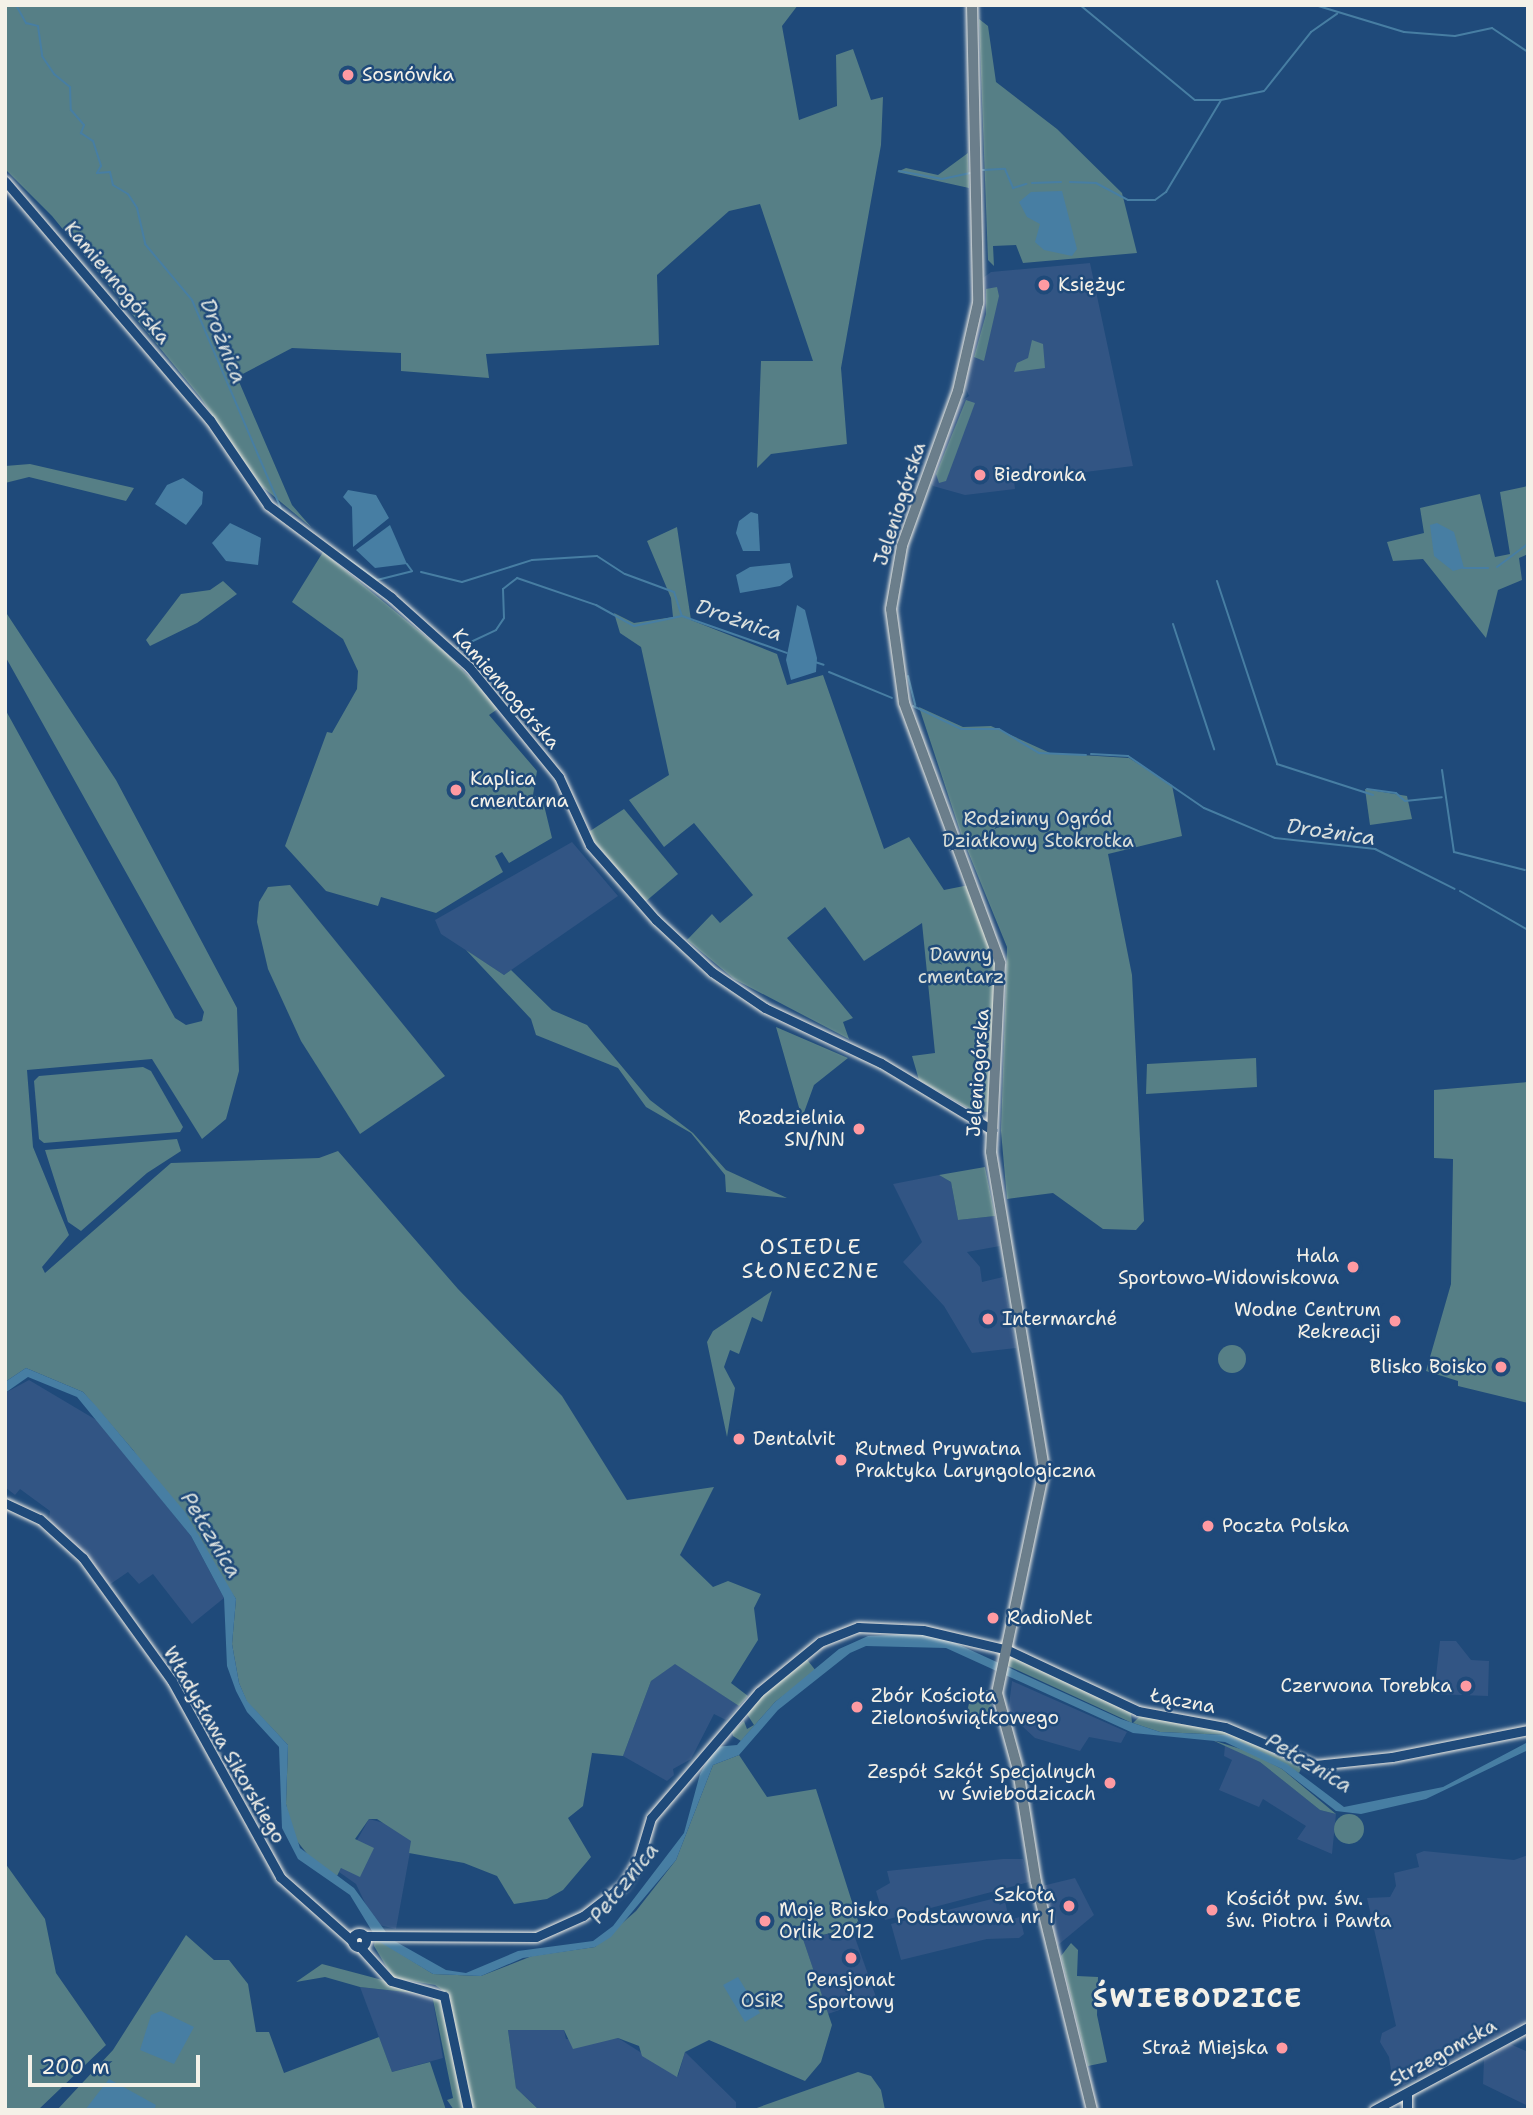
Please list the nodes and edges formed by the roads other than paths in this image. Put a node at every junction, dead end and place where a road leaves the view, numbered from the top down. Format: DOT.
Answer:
graph roads {
  1 [pos="972,5"];
  2 [pos="5,181"];
  3 [pos="994,1110"];
  4 [pos="972,1120"];
  5 [pos="992,1130"];
  6 [pos="5,1503"];
  7 [pos="1002,1653"];
  8 [pos="1528,1730"];
  9 [pos="361,1939"];
  10 [pos="1528,2027"];
  11 [pos="1407,2094"];
  12 [pos="468,2110"];
  13 [pos="1093,2110"];
  14 [pos="1374,2110"];
  15 [pos="1407,2110"];
  1 -- 3 [label="main road, Jeleniogórska"];
  2 -- 4 [label="street, Kamiennogórska"];
  3 -- 4 [label="street"];
  3 -- 5 [label="main road, Jeleniogórska"];
  4 -- 5 [label="street, Kamiennogórska"];
  5 -- 7 [label="main road, Jeleniogórska"];
  6 -- 9 [label="street, Władysława Sikorskiego"];
  7 -- 8 [label="street, Łączna"];
  7 -- 9 [label="street, Łączna"];
  7 -- 13 [label="main road, Jeleniogórska"];
  9 -- 12 [label="street"];
  10 -- 11 [label="street, Strzegomska"];
  11 -- 14 [label="street, Strzegomska"];
  11 -- 15 [label="street"];
}
